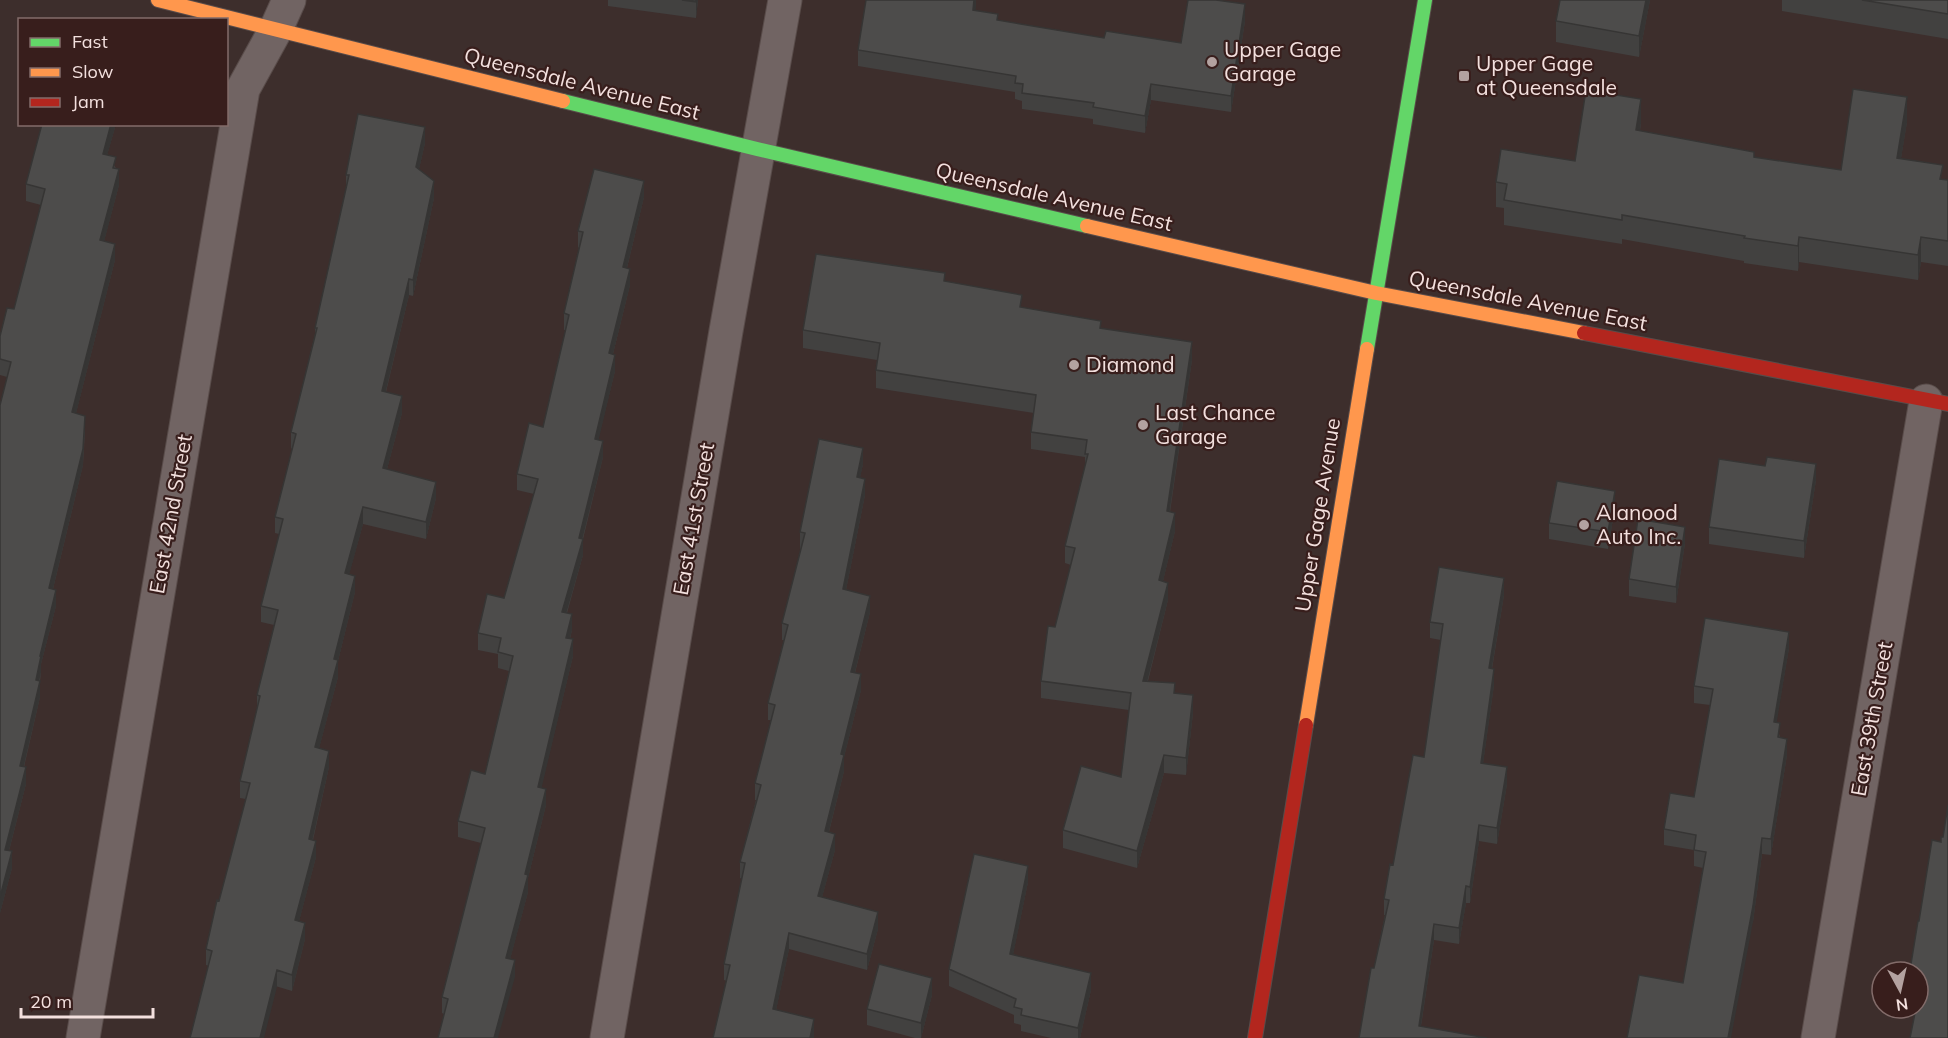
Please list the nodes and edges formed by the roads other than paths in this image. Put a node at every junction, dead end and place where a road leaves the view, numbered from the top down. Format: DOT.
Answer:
graph roads {
  1 [pos="158,0"];
  2 [pos="784,0"];
  3 [pos="1425,0"];
  4 [pos="283,14"];
  5 [pos="757,149"];
  6 [pos="1376,293"];
  7 [pos="1937,403"];
  8 [pos="83,1038"];
  9 [pos="607,1038"];
  10 [pos="1255,1038"];
  11 [pos="1818,1038"];
  1 -- 4 [label="street, Queensdale Avenue East"];
  2 -- 5 [label="street, East 41st Street"];
  3 -- 6 [label="street, Upper Gage Avenue"];
  4 -- 5 [label="street, Queensdale Avenue East"];
  4 -- 8 [label="street, East 42nd Street"];
  5 -- 6 [label="street, Queensdale Avenue East"];
  5 -- 9 [label="street, East 41st Street"];
  6 -- 7 [label="street, Queensdale Avenue East"];
  6 -- 10 [label="street, Upper Gage Avenue"];
  7 -- 11 [label="street, East 39th Street"];
}
